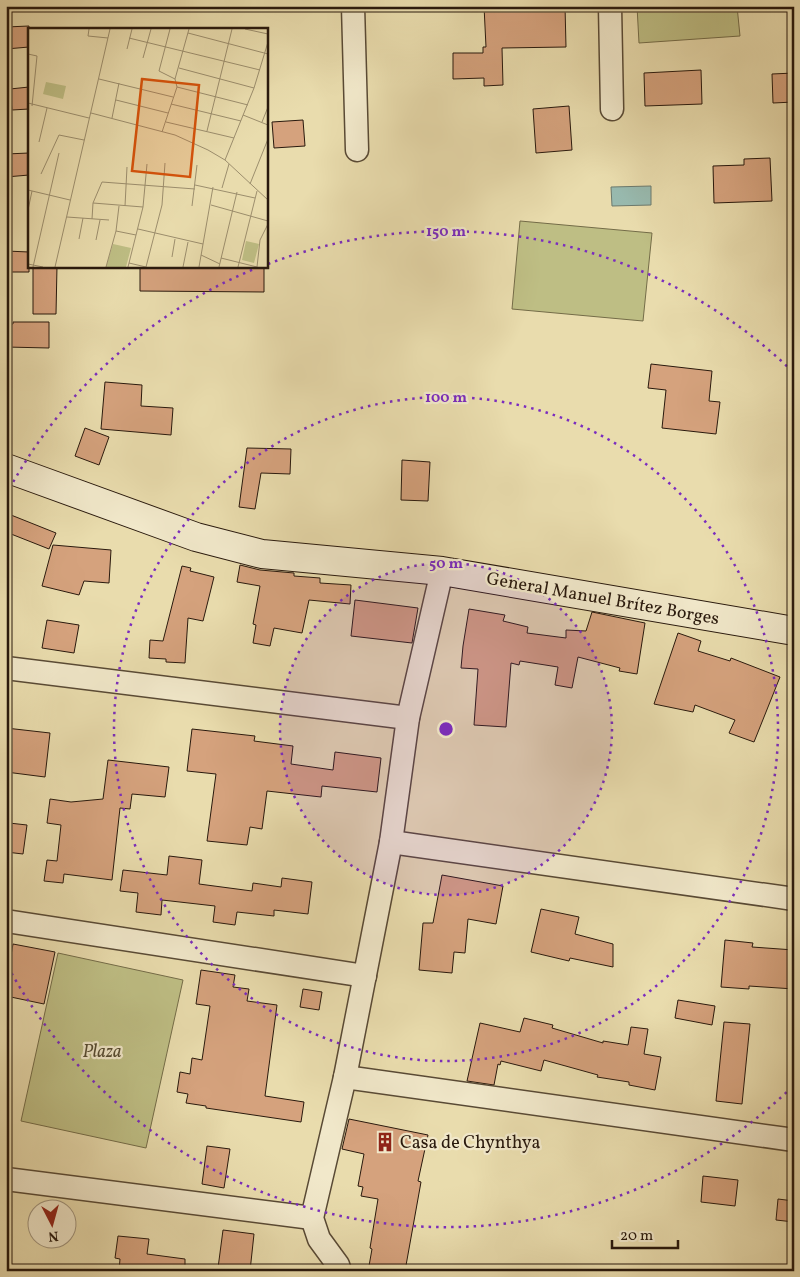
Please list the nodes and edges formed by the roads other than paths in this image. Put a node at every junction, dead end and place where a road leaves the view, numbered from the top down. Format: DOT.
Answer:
graph roads {
  1 [pos="353,6"];
  2 [pos="610,6"];
  3 [pos="612,109"];
  4 [pos="357,150"];
  5 [pos="6,468"];
  6 [pos="442,571"];
  7 [pos="794,631"];
  8 [pos="6,668"];
  9 [pos="408,718"];
  10 [pos="390,842"];
  11 [pos="794,899"];
  12 [pos="6,920"];
  13 [pos="365,976"];
  14 [pos="345,1077"];
  15 [pos="794,1140"];
  16 [pos="6,1179"];
  17 [pos="312,1218"];
  18 [pos="340,1271"];
  1 -- 4 [label="street"];
  2 -- 3 [label="street"];
  5 -- 6 [label="street, General Manuel Brítez Borges"];
  6 -- 7 [label="street, General Manuel Brítez Borges"];
  6 -- 9 [label="street"];
  8 -- 9 [label="street"];
  9 -- 10 [label="street"];
  10 -- 11 [label="street"];
  10 -- 13 [label="street"];
  12 -- 13 [label="street"];
  13 -- 14 [label="street"];
  14 -- 15 [label="street"];
  14 -- 17 [label="street"];
  16 -- 17 [label="street"];
  17 -- 18 [label="street"];
}
